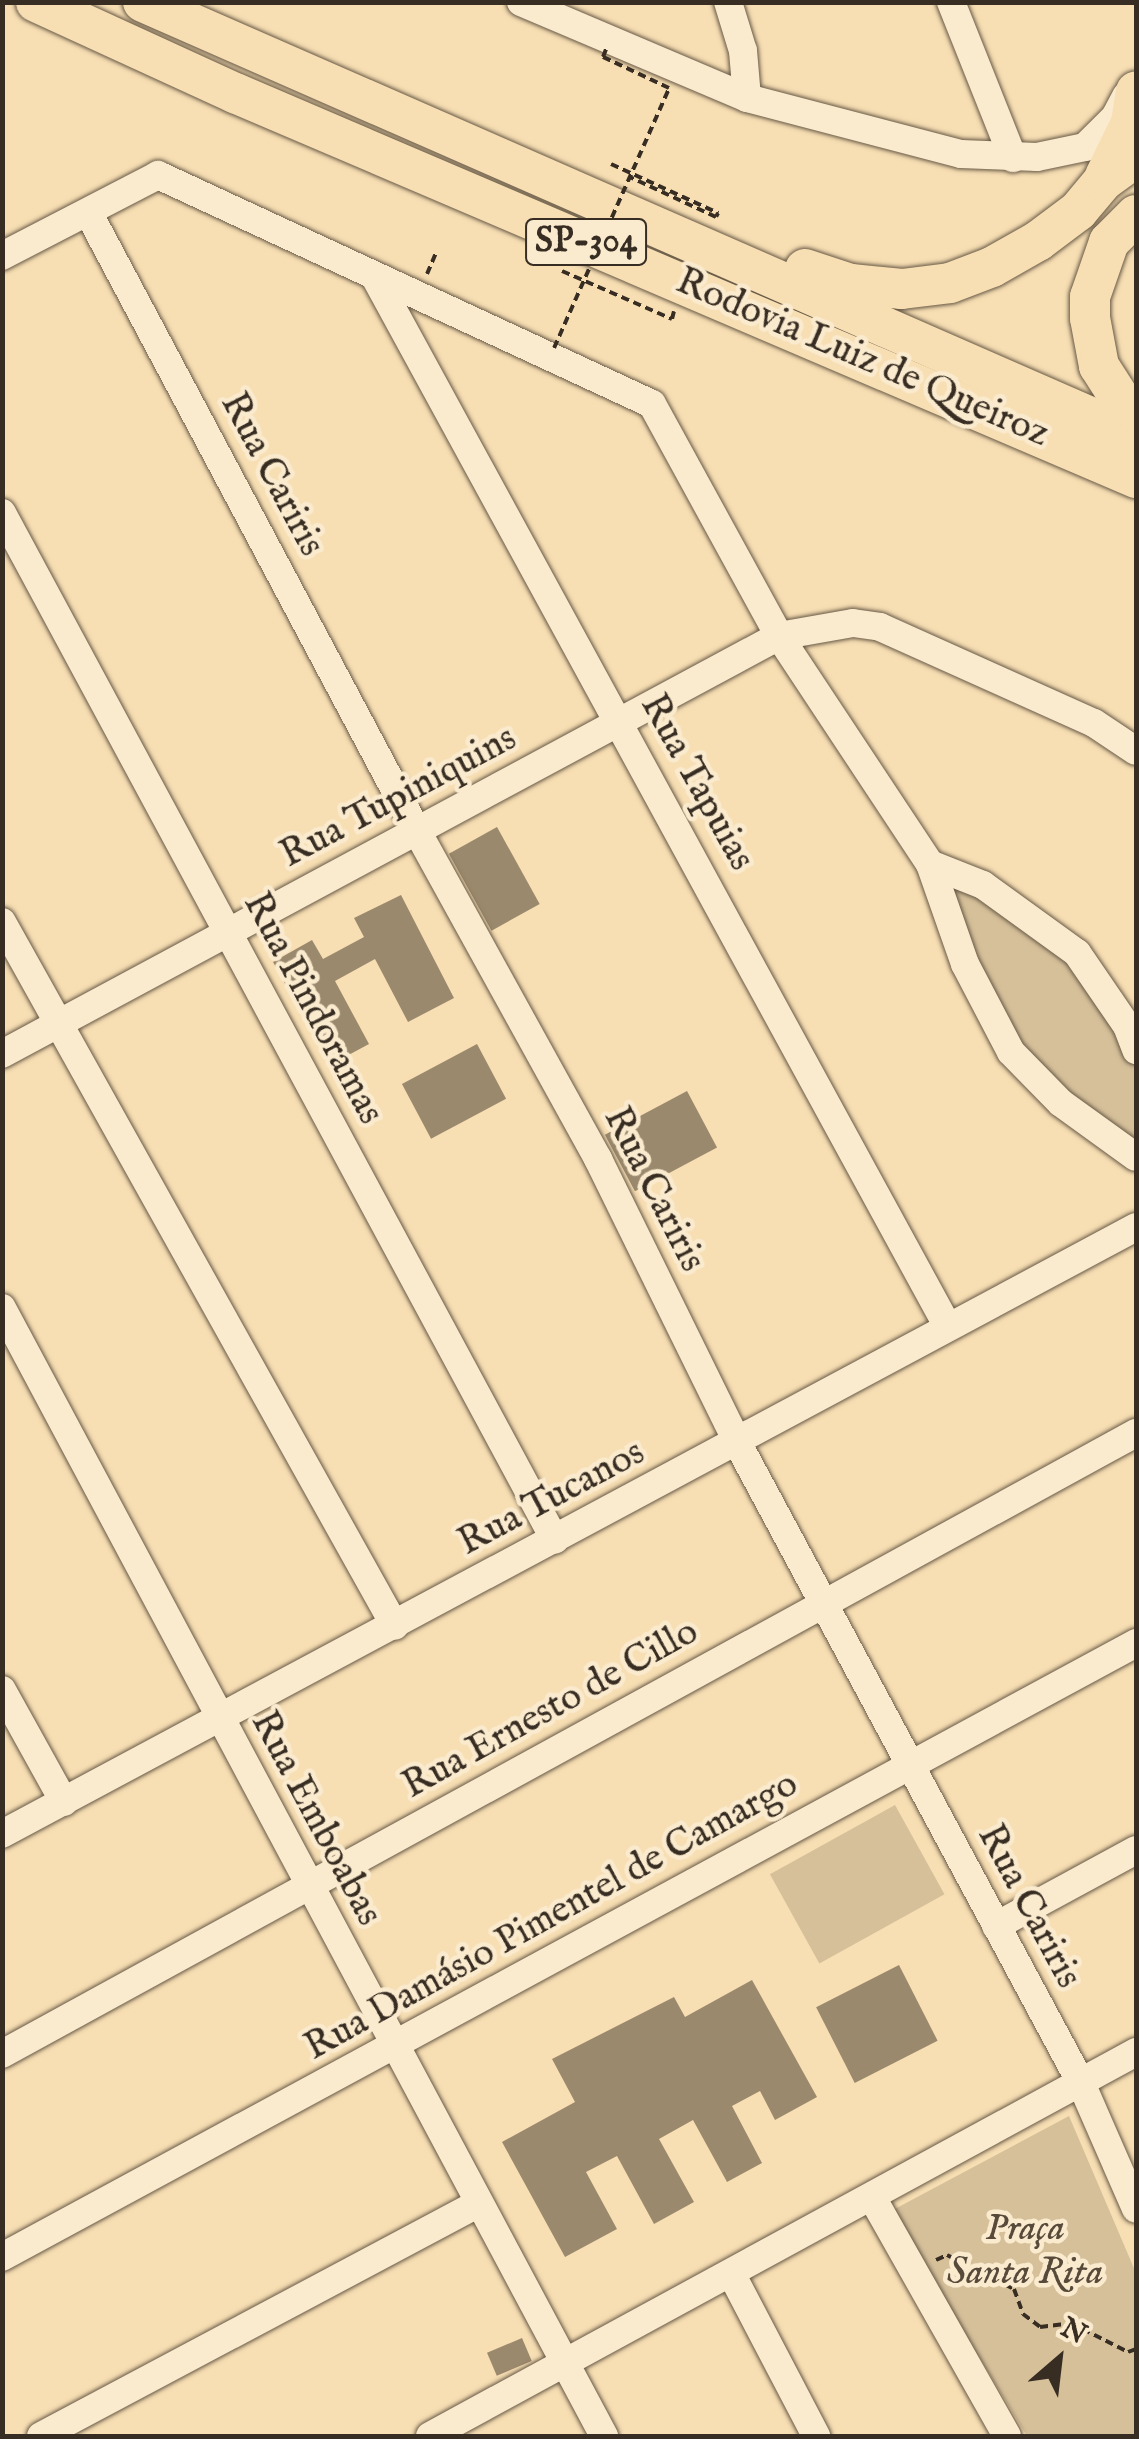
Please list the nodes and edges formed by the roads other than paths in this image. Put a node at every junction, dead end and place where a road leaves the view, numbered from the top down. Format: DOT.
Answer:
graph roads {
  1 [pos="36,2"];
  2 [pos="143,2"];
  3 [pos="521,2"];
  4 [pos="728,2"];
  5 [pos="951,2"];
  6 [pos="1136,73"];
  7 [pos="1136,92"];
  8 [pos="747,98"];
  9 [pos="1136,157"];
  10 [pos="1013,158"];
  11 [pos="1094,164"];
  12 [pos="598,203"];
  13 [pos="88,212"];
  14 [pos="1136,216"];
  15 [pos="2,256"];
  16 [pos="375,276"];
  17 [pos="1136,413"];
  18 [pos="1026,429"];
  19 [pos="1136,437"];
  20 [pos="1136,478"];
  21 [pos="1136,504"];
  22 [pos="2,513"];
  23 [pos="779,636"];
  24 [pos="620,722"];
  25 [pos="1136,751"];
  26 [pos="417,831"];
  27 [pos="930,864"];
  28 [pos="2,922"];
  29 [pos="228,932"];
  30 [pos="57,1025"];
  31 [pos="1136,1050"];
  32 [pos="2,1054"];
  33 [pos="1136,1157"];
  34 [pos="1136,1226"];
  35 [pos="2,1308"];
  36 [pos="948,1327"];
  37 [pos="1136,1434"];
  38 [pos="737,1442"];
  39 [pos="556,1540"];
  40 [pos="821,1602"];
  41 [pos="395,1626"];
  42 [pos="1136,1643"];
  43 [pos="2,1690"];
  44 [pos="219,1719"];
  45 [pos="909,1765"];
  46 [pos="64,1802"];
  47 [pos="2,1834"];
  48 [pos="1136,1850"];
  49 [pos="308,1887"];
  50 [pos="996,1926"];
  51 [pos="393,2046"];
  52 [pos="1136,2052"];
  53 [pos="2,2054"];
  54 [pos="1081,2083"];
  55 [pos="873,2199"];
  56 [pos="480,2204"];
  57 [pos="1136,2209"];
  58 [pos="2,2257"];
  59 [pos="732,2276"];
  60 [pos="566,2364"];
  61 [pos="41,2436"];
  62 [pos="430,2436"];
  63 [pos="604,2436"];
  64 [pos="816,2436"];
  65 [pos="1007,2436"];
  1 -- 18 [label="highway, Rodovia Luiz de Queiroz / SP-304"];
  2 -- 12 [label="highway, Rodovia Luiz de Queiroz / SP-304"];
  3 -- 8 [label="street"];
  4 -- 8 [label="street"];
  5 -- 10 [label="street"];
  6 -- 11 [label="street"];
  7 -- 11 [label="highway"];
  8 -- 10 [label="street"];
  9 -- 11 [label="highway"];
  10 -- 11 [label="street"];
  11 -- 12 [label="highway"];
  12 -- 19 [label="highway, Rodovia Luiz de Queiroz / SP-304"];
  13 -- 15 [label="street"];
  13 -- 16 [label="street"];
  13 -- 26 [label="street, Rua Cariris"];
  14 -- 17 [label="highway"];
  16 -- 23 [label="street"];
  16 -- 24 [label="street, Rua Tapuias"];
  18 -- 20 [label="highway, Rodovia Luiz de Queiroz / SP-304"];
  18 -- 21 [label="highway"];
  22 -- 29 [label="street, Rua Pindoramas"];
  23 -- 24 [label="street, Rua Tupiniquins"];
  23 -- 25 [label="street, Rua Tupiniquins"];
  23 -- 27 [label="street"];
  24 -- 26 [label="street, Rua Tupiniquins"];
  24 -- 36 [label="street, Rua Tapuias"];
  26 -- 29 [label="street, Rua Tupiniquins"];
  26 -- 38 [label="street, Rua Cariris"];
  27 -- 31 [label="street"];
  27 -- 33 [label="street"];
  28 -- 30 [label="street"];
  29 -- 30 [label="street, Rua Tupiniquins"];
  29 -- 39 [label="street, Rua Pindoramas"];
  30 -- 32 [label="street, Rua Tupiniquins"];
  30 -- 41 [label="street"];
  34 -- 36 [label="street, Rua Tucanos"];
  35 -- 44 [label="street, Rua Emboabas"];
  36 -- 38 [label="street, Rua Tucanos"];
  37 -- 40 [label="street, Rua Ernesto de Cillo"];
  38 -- 39 [label="street, Rua Tucanos"];
  38 -- 40 [label="street, Rua Cariris"];
  39 -- 41 [label="street, Rua Tucanos"];
  40 -- 45 [label="street, Rua Cariris"];
  40 -- 49 [label="street, Rua Ernesto de Cillo"];
  41 -- 44 [label="street, Rua Tucanos"];
  42 -- 45 [label="street, Rua Damásio Pimentel de Camargo"];
  43 -- 46 [label="street"];
  44 -- 46 [label="street, Rua Tucanos"];
  44 -- 49 [label="street, Rua Emboabas"];
  45 -- 50 [label="street, Rua Cariris"];
  45 -- 51 [label="street, Rua Damásio Pimentel de Camargo"];
  46 -- 47 [label="street, Rua Tucanos"];
  48 -- 50 [label="street"];
  49 -- 51 [label="street, Rua Emboabas"];
  49 -- 53 [label="street, Rua Ernesto de Cillo"];
  50 -- 54 [label="street, Rua Cariris"];
  51 -- 56 [label="street, Rua Emboabas"];
  51 -- 58 [label="street, Rua Damásio Pimentel de Camargo"];
  52 -- 54 [label="street"];
  54 -- 55 [label="street"];
  54 -- 57 [label="street, Rua Cariris"];
  55 -- 59 [label="street"];
  55 -- 65 [label="street"];
  56 -- 60 [label="street, Rua Emboabas"];
  56 -- 61 [label="street"];
  59 -- 60 [label="street"];
  59 -- 64 [label="street"];
  60 -- 62 [label="street"];
  60 -- 63 [label="street, Rua Emboabas"];
}
